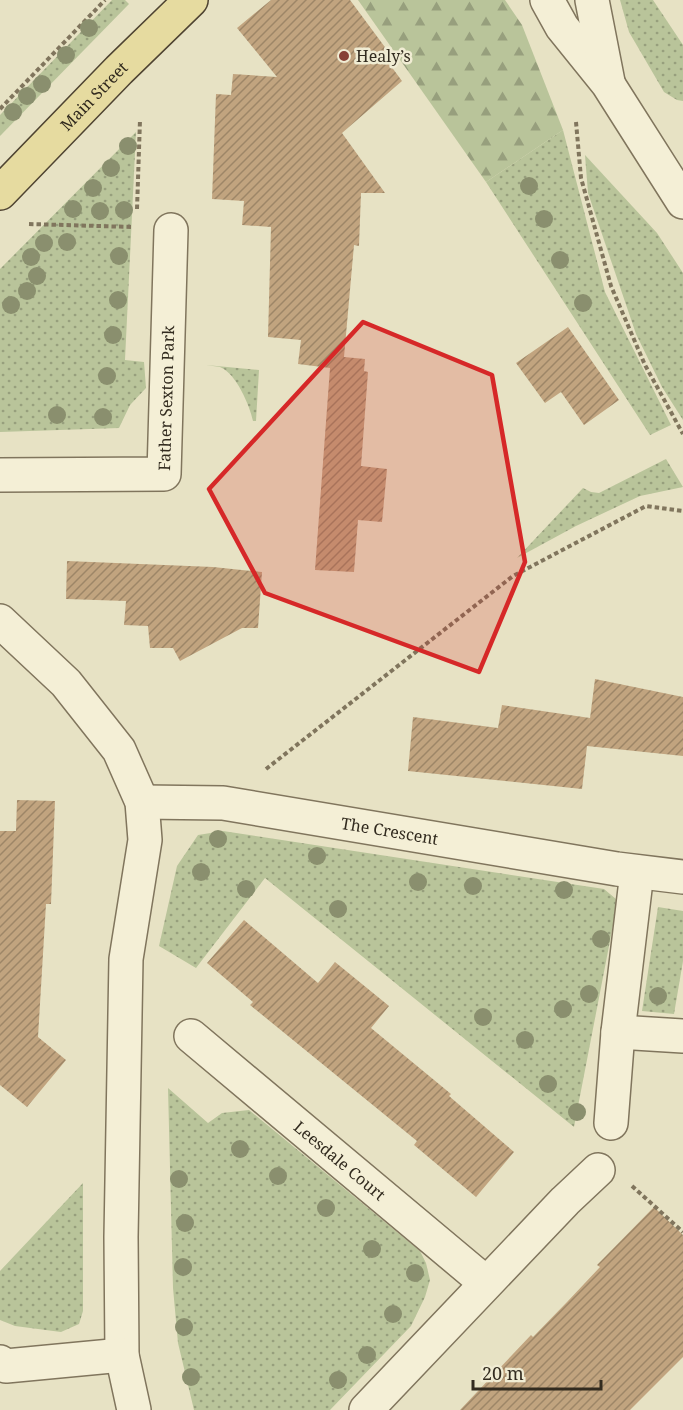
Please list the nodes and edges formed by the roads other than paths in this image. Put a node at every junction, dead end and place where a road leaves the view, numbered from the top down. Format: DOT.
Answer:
graph roads {
  1 [pos="190,0"];
  2 [pos="547,0"];
  3 [pos="592,0"];
  4 [pos="608,84"];
  5 [pos="679,187"];
  6 [pos="0,193"];
  7 [pos="171,230"];
  8 [pos="0,475"];
  9 [pos="0,621"];
  10 [pos="142,802"];
  11 [pos="637,872"];
  12 [pos="683,878"];
  13 [pos="618,1032"];
  14 [pos="191,1036"];
  15 [pos="683,1036"];
  16 [pos="611,1123"];
  17 [pos="598,1170"];
  18 [pos="486,1283"];
  19 [pos="122,1355"];
  20 [pos="0,1362"];
  21 [pos="134,1410"];
  22 [pos="366,1410"];
  1 -- 6 [label="main road, Main Street"];
  2 -- 4 [label="street"];
  3 -- 4 [label="street"];
  4 -- 5 [label="street"];
  7 -- 8 [label="street, Father Sexton Park"];
  9 -- 10 [label="street"];
  10 -- 11 [label="street, The Crescent"];
  10 -- 19 [label="street"];
  11 -- 12 [label="street, The Crescent"];
  11 -- 13 [label="street"];
  13 -- 15 [label="street"];
  13 -- 16 [label="street"];
  14 -- 18 [label="street, Leesdale Court"];
  17 -- 18 [label="street"];
  18 -- 22 [label="street"];
  19 -- 20 [label="street"];
  19 -- 21 [label="street"];
}
